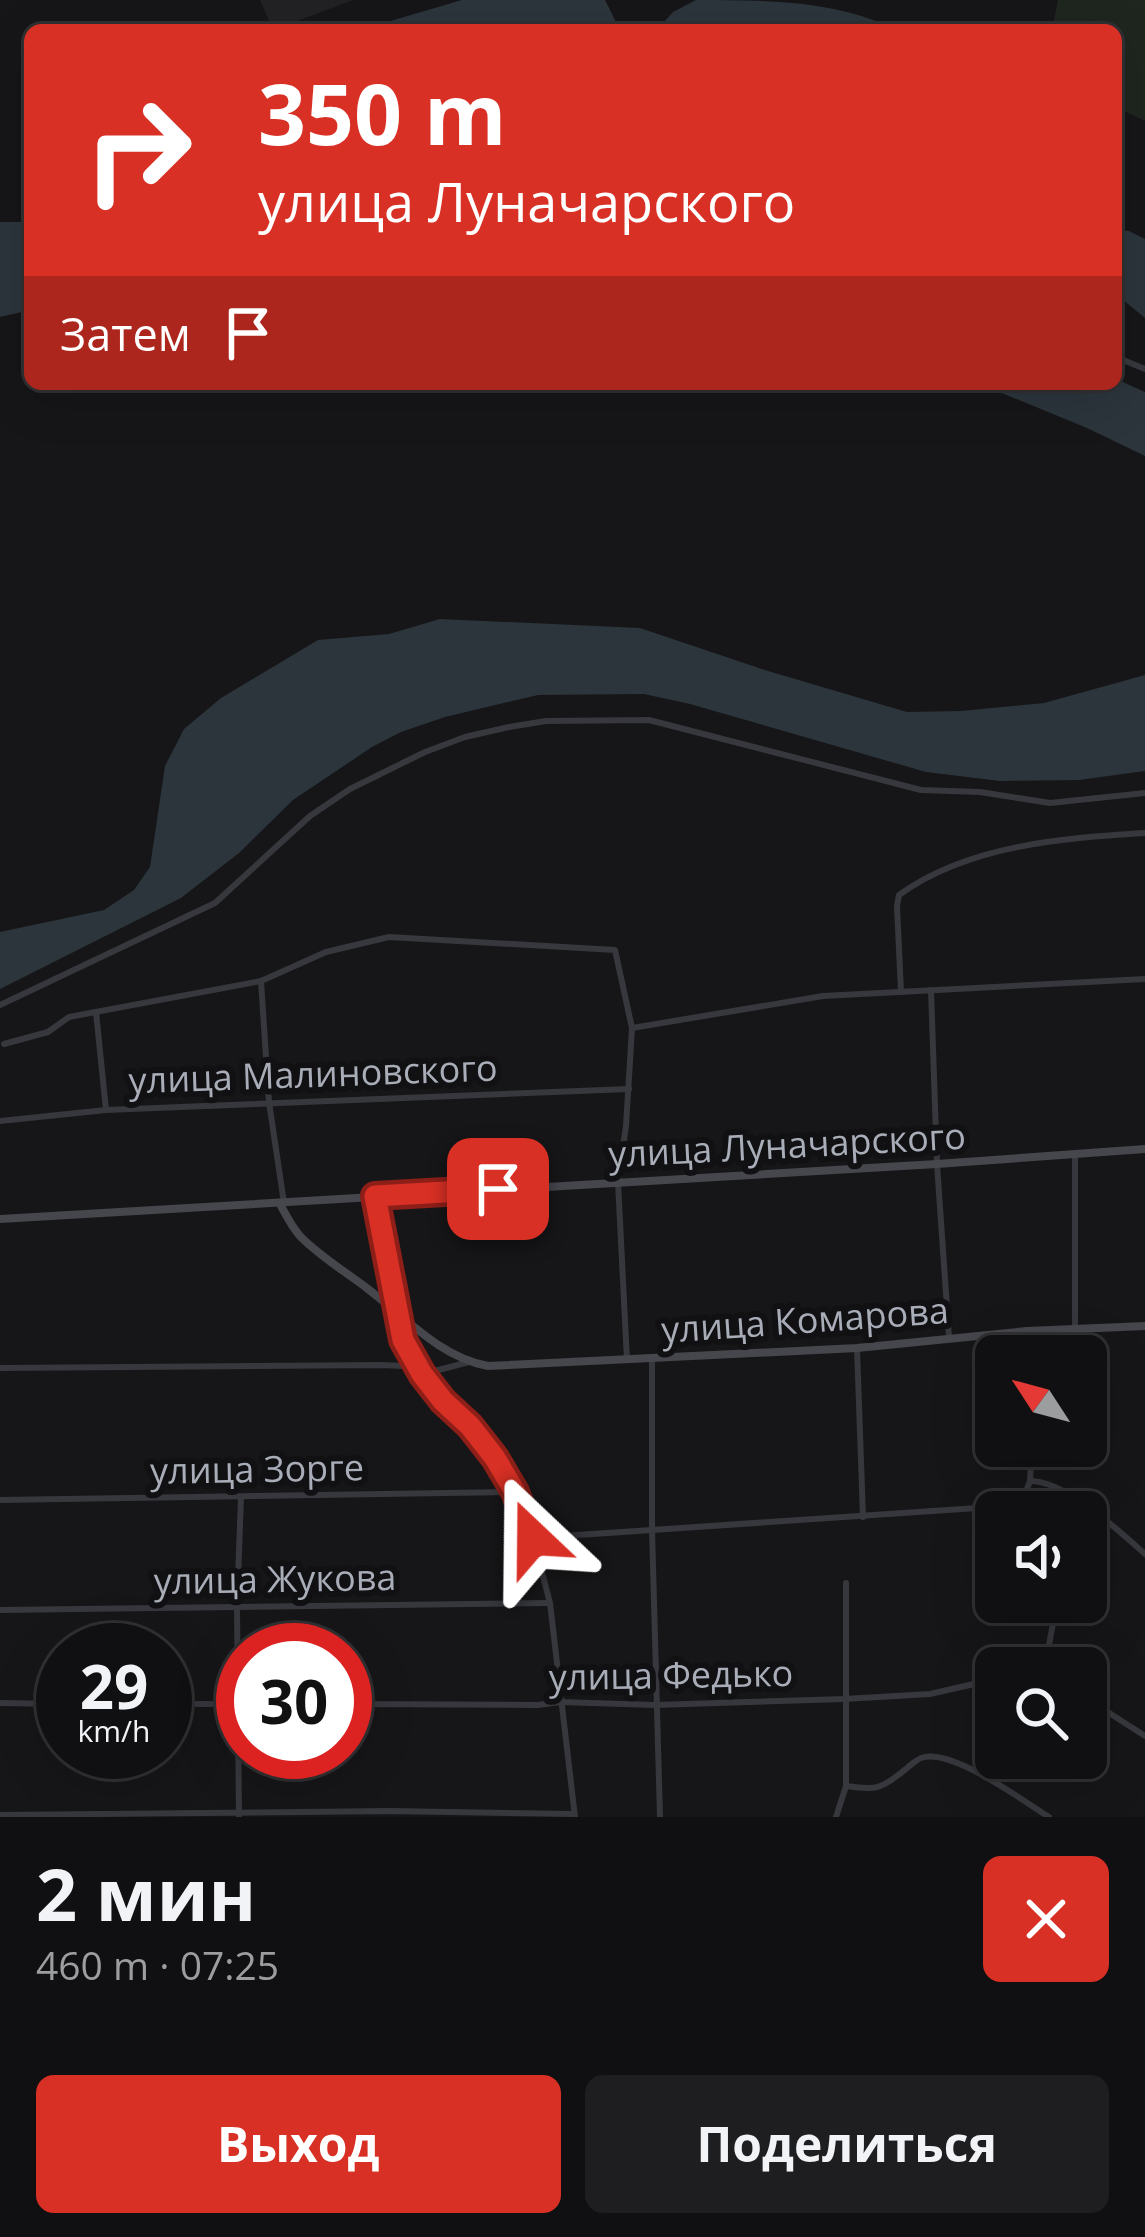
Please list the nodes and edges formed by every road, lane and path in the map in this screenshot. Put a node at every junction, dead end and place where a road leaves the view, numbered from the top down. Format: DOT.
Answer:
graph roads {
  1 [pos="1145,793"];
  2 [pos="1145,833"];
  3 [pos="1145,979"];
  4 [pos="261,981"];
  5 [pos="932,990"];
  6 [pos="902,992"];
  7 [pos="0,1005"];
  8 [pos="96,1012"];
  9 [pos="632,1028"];
  10 [pos="4,1044"];
  11 [pos="629,1089"];
  12 [pos="268,1102"];
  13 [pos="106,1110"];
  14 [pos="0,1120"];
  15 [pos="1145,1149"];
  16 [pos="1075,1154"];
  17 [pos="937,1164"];
  18 [pos="618,1182"];
  19 [pos="375,1196"];
  20 [pos="282,1203"];
  21 [pos="0,1219"];
  22 [pos="396,1310"];
  23 [pos="1145,1326"];
  24 [pos="1075,1329"];
  25 [pos="1027,1330"];
  26 [pos="1027,1335"];
  27 [pos="950,1337"];
  28 [pos="856,1348"];
  29 [pos="652,1359"];
  30 [pos="627,1360"];
  31 [pos="469,1362"];
  32 [pos="0,1368"];
  33 [pos="422,1374"];
  34 [pos="1031,1467"];
  35 [pos="1030,1480"];
  36 [pos="1027,1491"];
  37 [pos="515,1492"];
  38 [pos="242,1497"];
  39 [pos="0,1500"];
  40 [pos="975,1511"];
  41 [pos="862,1517"];
  42 [pos="652,1529"];
  43 [pos="533,1538"];
  44 [pos="1145,1554"];
  45 [pos="846,1583"];
  46 [pos="550,1603"];
  47 [pos="237,1607"];
  48 [pos="0,1610"];
  49 [pos="237,1623"];
  50 [pos="975,1684"];
  51 [pos="844,1699"];
  52 [pos="560,1702"];
  53 [pos="0,1703"];
  54 [pos="36,1704"];
  55 [pos="372,1704"];
  56 [pos="655,1705"];
  57 [pos="1107,1712"];
  58 [pos="1145,1736"];
  59 [pos="239,1779"];
  60 [pos="846,1786"];
  61 [pos="239,1814"];
  62 [pos="0,1815"];
  63 [pos="574,1816"];
  64 [pos="660,1817"];
  65 [pos="836,1817"];
  66 [pos="1049,1817"];
  1 -- 7 [label="street"];
  2 -- 6 [label="street"];
  3 -- 5 [label="street"];
  4 -- 8 [label="street"];
  4 -- 9 [label="street"];
  4 -- 12 [label="street"];
  5 -- 6 [label="street"];
  5 -- 17 [label="street"];
  6 -- 9 [label="street"];
  8 -- 10 [label="street"];
  8 -- 13 [label="street"];
  9 -- 11 [label="street"];
  11 -- 12 [label="street, улица Малиновского"];
  11 -- 18 [label="street"];
  12 -- 13 [label="street, улица Малиновского"];
  12 -- 20 [label="street"];
  13 -- 14 [label="street, улица Малиновского"];
  15 -- 16 [label="street, улица Луначарского"];
  16 -- 17 [label="street, улица Луначарского"];
  16 -- 24 [label="street"];
  17 -- 18 [label="street, улица Луначарского"];
  17 -- 27 [label="street"];
  18 -- 19 [label="street, улица Луначарского"];
  18 -- 30 [label="street"];
  19 -- 20 [label="street, улица Луначарского"];
  19 -- 22 [label="street"];
  20 -- 21 [label="street, улица Луначарского"];
  20 -- 22 [label="street"];
  22 -- 31 [label="street"];
  22 -- 33 [label="street"];
  23 -- 24 [label="street, улица Комарова"];
  24 -- 25 [label="street, улица Комарова"];
  25 -- 26 [label="street"];
  25 -- 27 [label="street, улица Комарова"];
  27 -- 28 [label="street, улица Комарова"];
  28 -- 29 [label="street, улица Комарова"];
  28 -- 41 [label="street"];
  29 -- 30 [label="street, улица Комарова"];
  29 -- 42 [label="street"];
  30 -- 31 [label="street, улица Комарова"];
  31 -- 33 [label="street, улица Комарова"];
  32 -- 33 [label="street, улица Комарова"];
  33 -- 37 [label="street"];
  34 -- 35 [label="street"];
  35 -- 36 [label="street"];
  35 -- 44 [label="street"];
  37 -- 38 [label="street, улица Зорге"];
  37 -- 43 [label="street"];
  38 -- 39 [label="street, улица Зорге"];
  38 -- 47 [label="street"];
  40 -- 41 [label="street"];
  41 -- 42 [label="street"];
  42 -- 43 [label="street"];
  42 -- 56 [label="street"];
  43 -- 46 [label="street"];
  45 -- 51 [label="street"];
  46 -- 47 [label="street, улица Жукова"];
  46 -- 52 [label="street"];
  47 -- 48 [label="street, улица Жукова"];
  47 -- 49 [label="street"];
  50 -- 51 [label="street, улица Федько"];
  51 -- 56 [label="street, улица Федько"];
  51 -- 60 [label="street"];
  52 -- 55 [label="street, улица Федько"];
  52 -- 56 [label="street, улица Федько"];
  52 -- 63 [label="street"];
  53 -- 54 [label="street"];
  56 -- 64 [label="street"];
  57 -- 58 [label="street"];
  59 -- 61 [label="street"];
  60 -- 65 [label="street"];
  60 -- 66 [label="street"];
  61 -- 62 [label="street"];
  61 -- 63 [label="street"];
}
